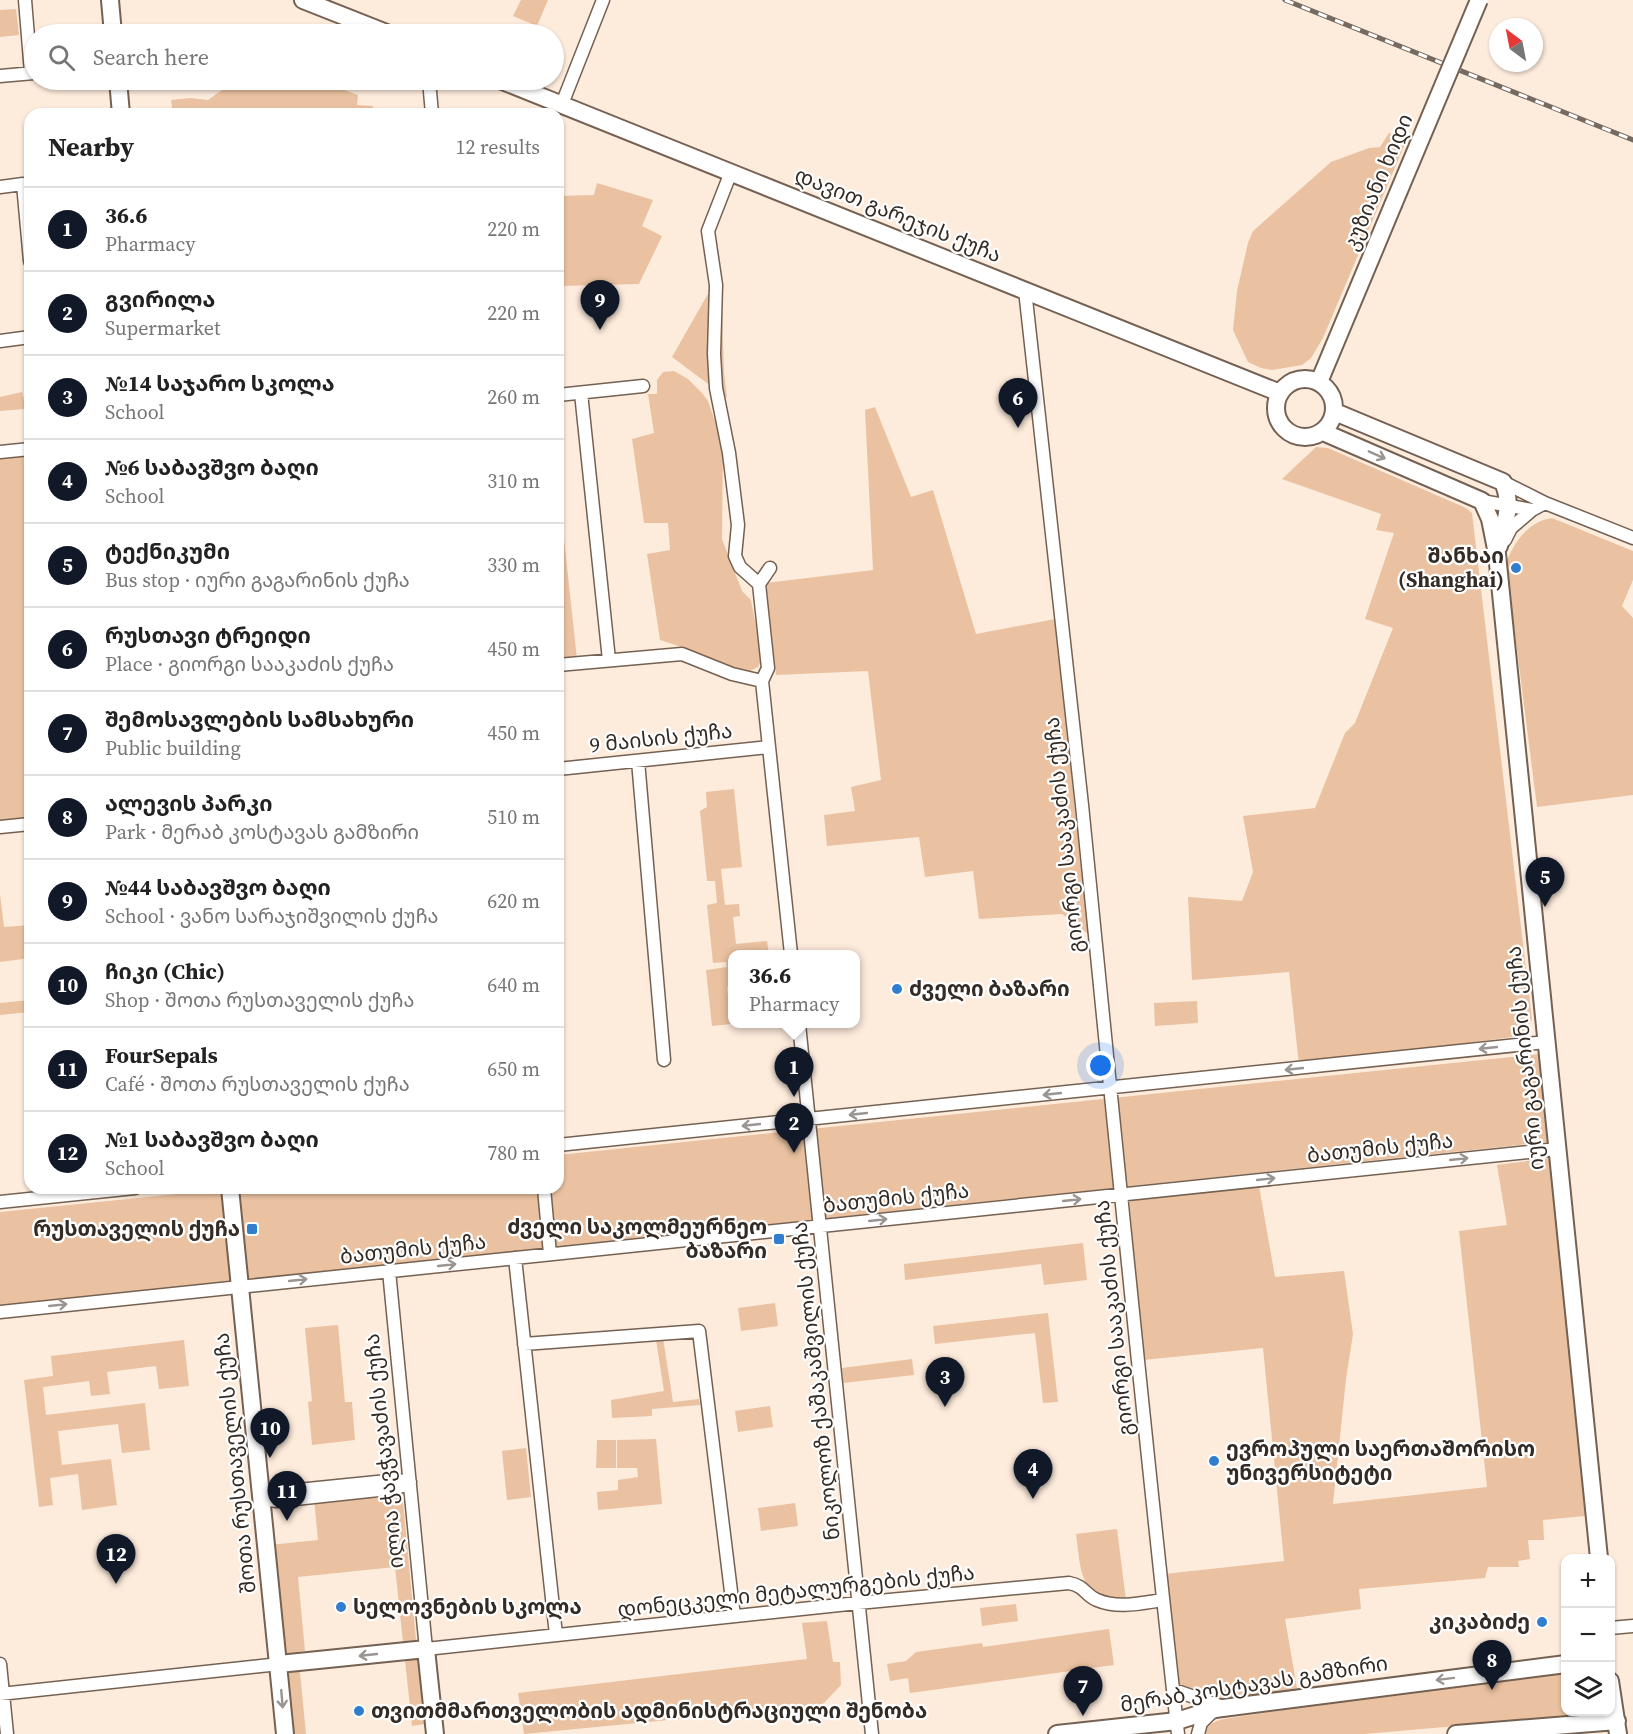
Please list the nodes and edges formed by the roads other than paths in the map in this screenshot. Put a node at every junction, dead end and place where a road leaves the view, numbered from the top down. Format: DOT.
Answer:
graph roads {
  1 [pos="25,0"];
  2 [pos="110,0"];
  3 [pos="303,0"];
  4 [pos="603,0"];
  5 [pos="1479,0"];
  6 [pos="28,24"];
  7 [pos="112,24"];
  8 [pos="364,24"];
  9 [pos="24,74"];
  10 [pos="0,76"];
  11 [pos="119,90"];
  12 [pos="430,90"];
  13 [pos="526,90"];
  14 [pos="562,104"];
  15 [pos="120,108"];
  16 [pos="431,108"];
  17 [pos="731,172"];
  18 [pos="0,187"];
  19 [pos="24,195"];
  20 [pos="1024,291"];
  21 [pos="24,338"];
  22 [pos="0,341"];
  23 [pos="1319,382"];
  24 [pos="643,386"];
  25 [pos="581,393"];
  26 [pos="1280,393"];
  27 [pos="564,394"];
  28 [pos="1335,412"];
  29 [pos="1323,432"];
  30 [pos="24,450"];
  31 [pos="0,452"];
  32 [pos="1497,479"];
  33 [pos="1482,501"];
  34 [pos="1545,503"];
  35 [pos="1509,505"];
  36 [pos="1532,510"];
  37 [pos="1633,538"];
  38 [pos="1497,554"];
  39 [pos="770,568"];
  40 [pos="759,584"];
  41 [pos="609,660"];
  42 [pos="564,664"];
  43 [pos="762,681"];
  44 [pos="769,747"];
  45 [pos="638,760"];
  46 [pos="564,768"];
  47 [pos="24,825"];
  48 [pos="0,827"];
  49 [pos="791,950"];
  50 [pos="800,1028"];
  51 [pos="1546,1042"];
  52 [pos="664,1060"];
  53 [pos="1110,1088"];
  54 [pos="809,1119"];
  55 [pos="564,1144"];
  56 [pos="1557,1149"];
  57 [pos="77,1194"];
  58 [pos="231,1194"];
  59 [pos="545,1194"];
  60 [pos="1122,1194"];
  61 [pos="0,1202"];
  62 [pos="819,1226"];
  63 [pos="550,1254"];
  64 [pos="515,1258"];
  65 [pos="389,1271"];
  66 [pos="240,1286"];
  67 [pos="0,1311"];
  68 [pos="524,1344"];
  69 [pos="410,1482"];
  70 [pos="261,1499"];
  71 [pos="1599,1554"];
  72 [pos="1163,1600"];
  73 [pos="858,1603"];
  74 [pos="734,1616"];
  75 [pos="1633,1626"];
  76 [pos="1615,1628"];
  77 [pos="556,1635"];
  78 [pos="426,1649"];
  79 [pos="0,1664"];
  80 [pos="279,1664"];
  81 [pos="1561,1665"];
  82 [pos="1173,1690"];
  83 [pos="2,1693"];
  84 [pos="1615,1707"];
  85 [pos="1220,1708"];
  86 [pos="1618,1727"];
  87 [pos="1178,1728"];
  88 [pos="7,1734"];
  89 [pos="285,1734"];
  90 [pos="435,1734"];
  91 [pos="872,1734"];
  92 [pos="1057,1734"];
  93 [pos="1198,1734"];
  94 [pos="1456,1734"];
  1 -- 6 [label="street"];
  2 -- 7 [label="street"];
  3 -- 8 [label="street"];
  4 -- 14 [label="street"];
  5 -- 23 [label="street, კუზიანი ხიდი, bridge"];
  9 -- 10 [label="street"];
  11 -- 15 [label="street"];
  12 -- 16 [label="street"];
  13 -- 14 [label="street, დავით გარეჯის ქუჩა"];
  14 -- 17 [label="street, დავით გარეჯის ქუჩა"];
  17 -- 20 [label="street, დავით გარეჯის ქუჩა"];
  17 -- 40 [label="street"];
  18 -- 19 [label="street"];
  20 -- 26 [label="street, დავით გარეჯის ქუჩა"];
  20 -- 53 [label="street, გიორგი სააკაძის ქუჩა"];
  21 -- 22 [label="street"];
  23 -- 26 [label="street"];
  23 -- 28 [label="street"];
  24 -- 25 [label="street"];
  25 -- 27 [label="street"];
  25 -- 41 [label="street"];
  26 -- 29 [label="street"];
  28 -- 29 [label="street"];
  28 -- 32 [label="street"];
  29 -- 33 [label="street, one-way"];
  30 -- 31 [label="street"];
  32 -- 34 [label="street"];
  32 -- 35 [label="street, იური გაგარინის ქუჩა"];
  33 -- 35 [label="street"];
  33 -- 38 [label="street, იური გაგარინის ქუჩა"];
  34 -- 36 [label="street"];
  34 -- 37 [label="street"];
  35 -- 36 [label="street"];
  35 -- 38 [label="street, იური გაგარინის ქუჩა"];
  36 -- 38 [label="street"];
  38 -- 51 [label="street, იური გაგარინის ქუჩა"];
  39 -- 40 [label="street"];
  40 -- 43 [label="street"];
  41 -- 42 [label="street"];
  41 -- 43 [label="street"];
  43 -- 44 [label="street"];
  44 -- 45 [label="street, 9 მაისის ქუჩა"];
  44 -- 49 [label="street"];
  45 -- 46 [label="street, 9 მაისის ქუჩა"];
  45 -- 52 [label="street"];
  47 -- 48 [label="street"];
  50 -- 54 [label="street, ნიკოლოზ ქაშაკაშვილის ქუჩა"];
  51 -- 53 [label="street, one-way"];
  51 -- 56 [label="street, იური გაგარინის ქუჩა"];
  53 -- 54 [label="street, one-way"];
  53 -- 60 [label="street, გიორგი სააკაძის ქუჩა"];
  54 -- 55 [label="street, one-way"];
  54 -- 62 [label="street, ნიკოლოზ ქაშაკაშვილის ქუჩა"];
  60 -- 56 [label="street, ბათუმის ქუჩა, one-way"];
  56 -- 71 [label="street, იური გაგარინის ქუჩა"];
  57 -- 61 [label="street"];
  58 -- 66 [label="street, შოთა რუსთაველის ქუჩა"];
  59 -- 63 [label="street"];
  62 -- 60 [label="street, ბათუმის ქუჩა, one-way"];
  60 -- 72 [label="street, გიორგი სააკაძის ქუჩა"];
  62 -- 63 [label="street, ბათუმის ქუჩა"];
  62 -- 73 [label="street, ნიკოლოზ ქაშაკაშვილის ქუჩა"];
  63 -- 64 [label="street, ბათუმის ქუჩა"];
  65 -- 64 [label="street, ბათუმის ქუჩა, one-way"];
  64 -- 68 [label="street"];
  66 -- 65 [label="street, ბათუმის ქუჩა, one-way"];
  65 -- 69 [label="street, ილია ჭავჭავაძის ქუჩა"];
  67 -- 66 [label="street, ბათუმის ქუჩა, one-way"];
  66 -- 70 [label="street, შოთა რუსთაველის ქუჩა"];
  68 -- 74 [label="street"];
  68 -- 77 [label="street"];
  69 -- 70 [label="street"];
  69 -- 78 [label="street, ილია ჭავჭავაძის ქუჩა"];
  70 -- 80 [label="street, შოთა რუსთაველის ქუჩა"];
  72 -- 73 [label="street, დონეცკელი მეტალურგების ქუჩა"];
  72 -- 82 [label="street, გიორგი სააკაძის ქუჩა"];
  73 -- 74 [label="street, დონეცკელი მეტალურგების ქუჩა"];
  73 -- 91 [label="street, ნიკოლოზ ქაშაკაშვილის ქუჩა"];
  74 -- 77 [label="street, დონეცკელი მეტალურგების ქუჩა"];
  75 -- 76 [label="street"];
  77 -- 78 [label="street, დონეცკელი მეტალურგების ქუჩა"];
  78 -- 80 [label="street, one-way"];
  78 -- 90 [label="street, ილია ჭავჭავაძის ქუჩა"];
  79 -- 83 [label="street"];
  80 -- 83 [label="street"];
  80 -- 89 [label="street, შოთა რუსთაველის ქუჩა, one-way"];
  81 -- 85 [label="street, მერაბ კოსტავას გამზირი, one-way"];
  82 -- 85 [label="street"];
  82 -- 87 [label="street, გიორგი სააკაძის ქუჩა"];
  83 -- 88 [label="street"];
  84 -- 86 [label="street"];
  85 -- 87 [label="street, მერაბ კოსტავას გამზირი"];
  85 -- 93 [label="street"];
  86 -- 94 [label="street"];
  87 -- 92 [label="street, მერაბ კოსტავას გამზირი"];
}
